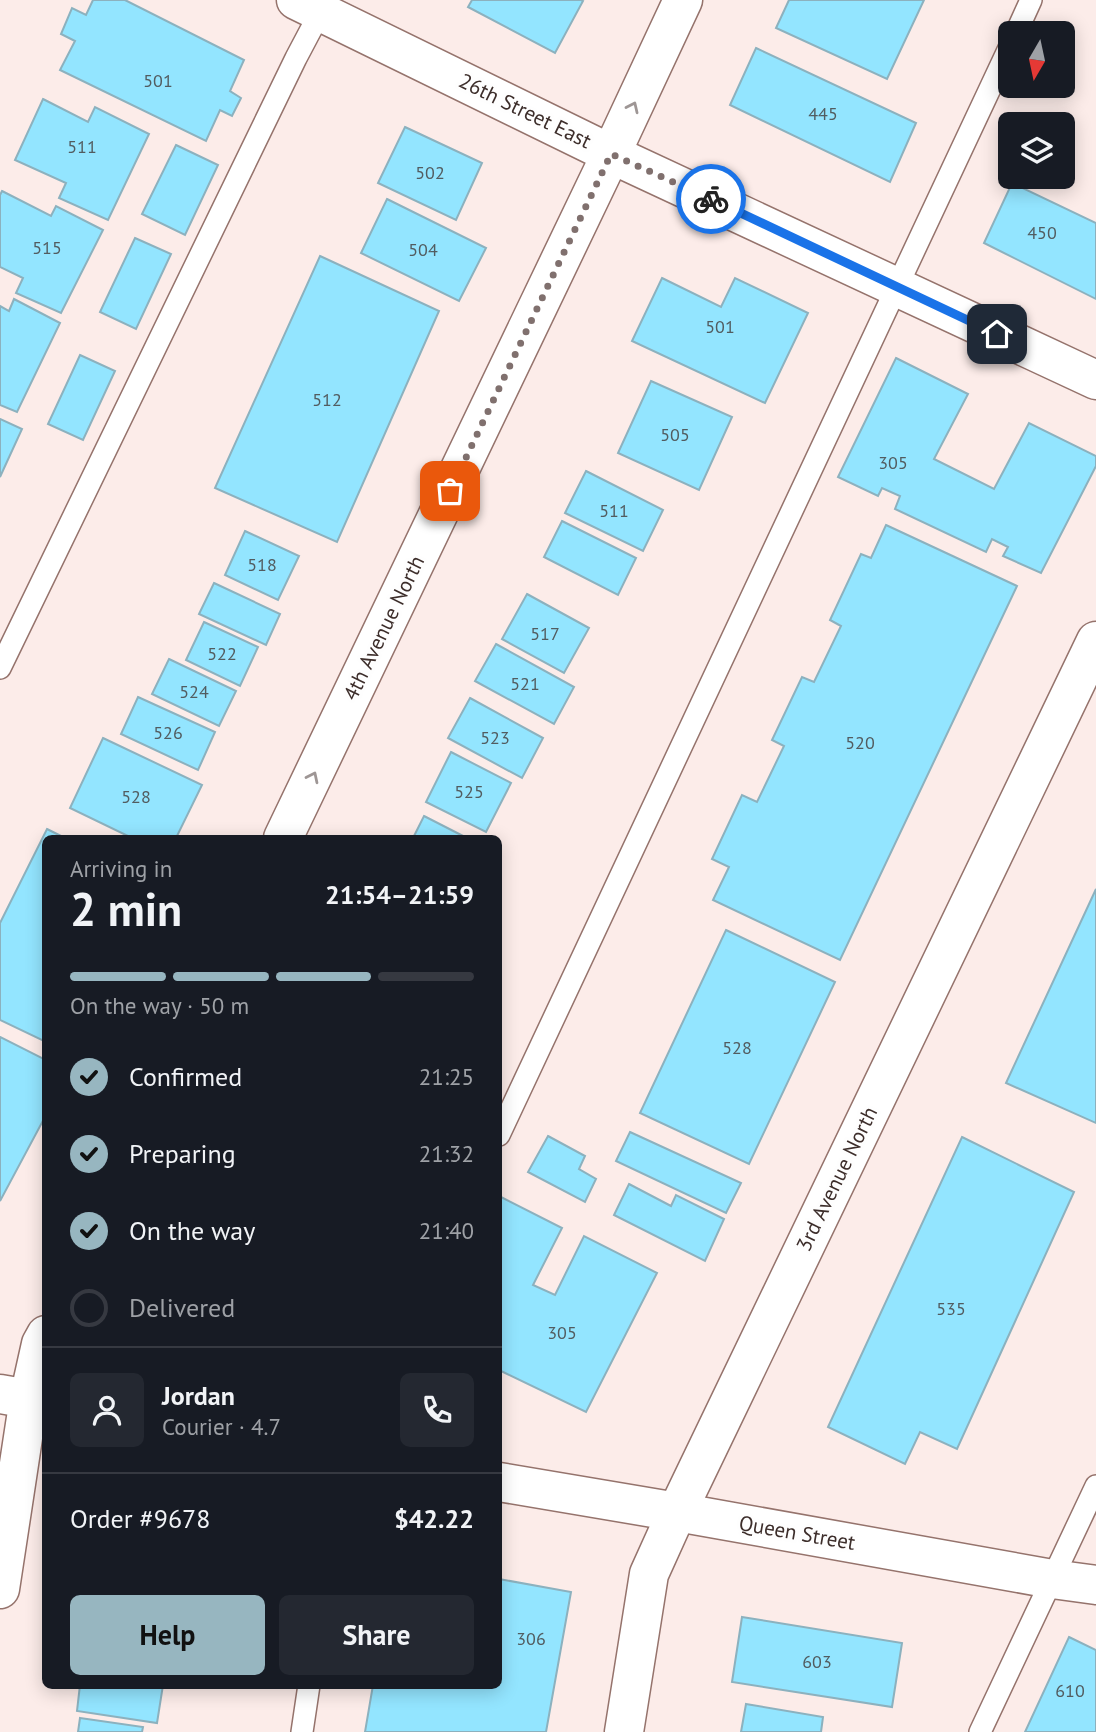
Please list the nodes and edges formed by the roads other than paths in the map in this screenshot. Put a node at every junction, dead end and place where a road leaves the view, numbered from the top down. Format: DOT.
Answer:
graph roads {
  1 [pos="683,0"];
  2 [pos="1031,0"];
  3 [pos="315,4"];
  4 [pos="1021,21"];
  5 [pos="998,72"];
  6 [pos="611,154"];
  7 [pos="897,287"];
  8 [pos="1096,380"];
  9 [pos="1093,656"];
  10 [pos="0,668"];
  11 [pos="285,835"];
  12 [pos="502,1129"];
  13 [pos="42,1342"];
  14 [pos="25,1398"];
  15 [pos="502,1483"];
  16 [pos="1096,1486"];
  17 [pos="677,1512"];
  18 [pos="1052,1579"];
  19 [pos="1096,1585"];
  20 [pos="0,1589"];
  21 [pos="308,1689"];
  22 [pos="302,1732"];
  23 [pos="624,1732"];
  24 [pos="980,1732"];
  6 -- 1 [label="street, 4th Avenue North, one-way"];
  2 -- 4 [label="lane"];
  3 -- 6 [label="street, 26th Street East"];
  3 -- 10 [label="lane"];
  5 -- 7 [label="lane"];
  6 -- 7 [label="street, 26th Street East"];
  11 -- 6 [label="street, 4th Avenue North, one-way"];
  7 -- 8 [label="street, 26th Street East"];
  7 -- 12 [label="lane"];
  9 -- 17 [label="street, 3rd Avenue North"];
  13 -- 14 [label="street"];
  14 -- 20 [label="street"];
  15 -- 17 [label="street, Queen Street"];
  16 -- 18 [label="lane"];
  17 -- 18 [label="street, Queen Street"];
  17 -- 23 [label="street, 3rd Avenue North"];
  18 -- 19 [label="street, Queen Street"];
  18 -- 24 [label="lane"];
  21 -- 22 [label="lane"];
}
